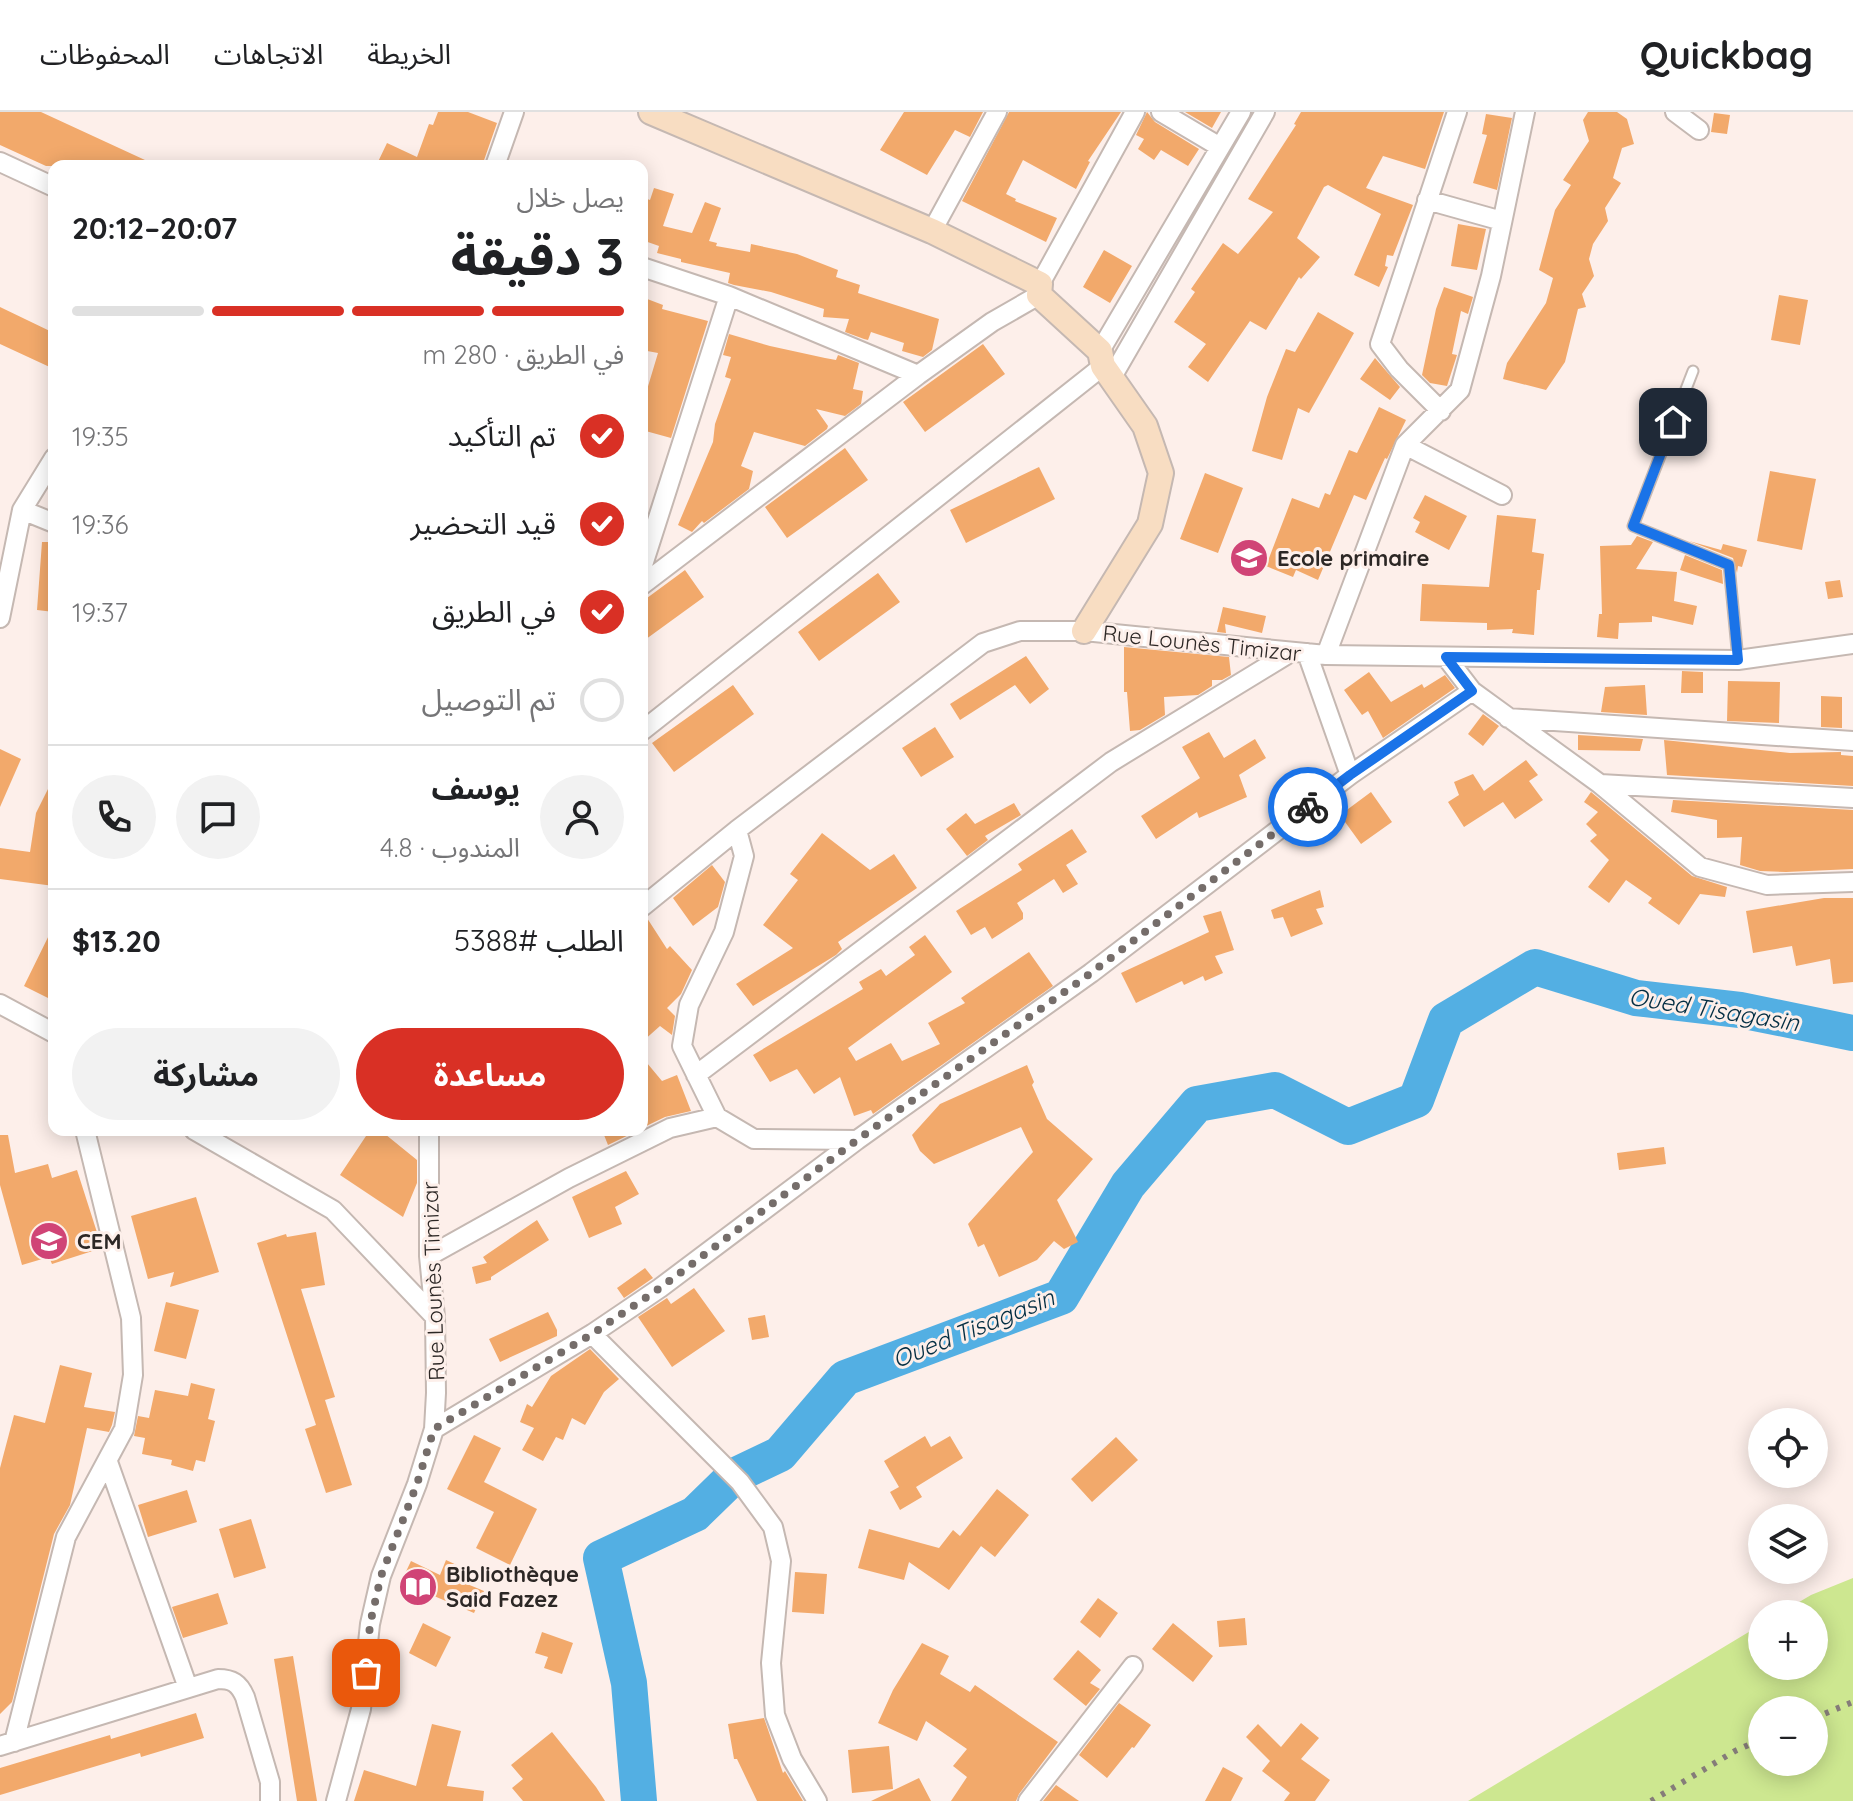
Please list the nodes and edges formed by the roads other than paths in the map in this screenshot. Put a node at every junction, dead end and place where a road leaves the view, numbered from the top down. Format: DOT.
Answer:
graph roads {
  1 [pos="514,112"];
  2 [pos="651,112"];
  3 [pos="997,112"];
  4 [pos="1135,112"];
  5 [pos="1161,112"];
  6 [pos="1241,112"];
  7 [pos="1265,112"];
  8 [pos="1457,112"];
  9 [pos="1525,112"];
  10 [pos="1675,112"];
  11 [pos="1699,130"];
  12 [pos="1220,147"];
  13 [pos="497,160"];
  14 [pos="0,162"];
  15 [pos="48,184"];
  16 [pos="1427,200"];
  17 [pos="1502,221"];
  18 [pos="932,231"];
  19 [pos="648,269"];
  20 [pos="1039,290"];
  21 [pos="729,296"];
  22 [pos="1105,364"];
  23 [pos="1693,371"];
  24 [pos="918,375"];
  25 [pos="1441,411"];
  26 [pos="1405,445"];
  27 [pos="48,468"];
  28 [pos="1502,495"];
  29 [pos="22,510"];
  30 [pos="48,521"];
  31 [pos="648,549"];
  32 [pos="648,580"];
  33 [pos="0,618"];
  34 [pos="1084,631"];
  35 [pos="1853,644"];
  36 [pos="1299,652"];
  37 [pos="1326,655"];
  38 [pos="1446,657"];
  39 [pos="1738,660"];
  40 [pos="1472,691"];
  41 [pos="1508,718"];
  42 [pos="648,726"];
  43 [pos="1853,741"];
  44 [pos="1350,775"];
  45 [pos="1600,784"];
  46 [pos="1853,798"];
  47 [pos="737,830"];
  48 [pos="1853,882"];
  49 [pos="648,902"];
  50 [pos="0,1004"];
  51 [pos="48,1030"];
  52 [pos="696,1075"];
  53 [pos="717,1117"];
  54 [pos="86,1136"];
  55 [pos="204,1136"];
  56 [pos="429,1136"];
  57 [pos="857,1140"];
  58 [pos="429,1256"];
  59 [pos="435,1317"];
  60 [pos="592,1334"];
  61 [pos="434,1429"];
  62 [pos="108,1462"];
  63 [pos="1133,1666"];
  64 [pos="188,1688"];
  65 [pos="7,1744"];
  66 [pos="270,1801"];
  67 [pos="336,1801"];
  68 [pos="817,1801"];
  69 [pos="1028,1801"];
  1 -- 13 [label="street"];
  2 -- 18 [label="street"];
  3 -- 18 [label="street"];
  4 -- 20 [label="street"];
  5 -- 12 [label="street"];
  6 -- 12 [label="street"];
  7 -- 22 [label="street"];
  8 -- 16 [label="street"];
  9 -- 17 [label="street"];
  10 -- 11 [label="street"];
  12 -- 22 [label="street"];
  14 -- 15 [label="street"];
  16 -- 17 [label="street"];
  16 -- 25 [label="street"];
  17 -- 25 [label="street"];
  18 -- 20 [label="street"];
  19 -- 21 [label="street"];
  20 -- 22 [label="street"];
  20 -- 24 [label="street"];
  21 -- 24 [label="street"];
  21 -- 31 [label="street"];
  22 -- 34 [label="street"];
  22 -- 42 [label="street"];
  23 -- 39 [label="lane"];
  24 -- 32 [label="street"];
  25 -- 26 [label="street"];
  26 -- 28 [label="street"];
  26 -- 37 [label="street"];
  27 -- 29 [label="street"];
  29 -- 30 [label="street"];
  29 -- 33 [label="street"];
  34 -- 36 [label="street, Rue Lounès Timizar"];
  34 -- 47 [label="street, Rue Lounès Timizar"];
  35 -- 39 [label="street, Rue Lounès Timizar"];
  36 -- 37 [label="street, Rue Lounès Timizar"];
  36 -- 44 [label="street"];
  36 -- 52 [label="street"];
  37 -- 38 [label="street, Rue Lounès Timizar"];
  38 -- 39 [label="street, Rue Lounès Timizar"];
  38 -- 40 [label="street"];
  40 -- 41 [label="street"];
  40 -- 44 [label="street"];
  41 -- 43 [label="street"];
  41 -- 45 [label="street"];
  44 -- 57 [label="street"];
  45 -- 46 [label="street"];
  45 -- 48 [label="street"];
  47 -- 49 [label="street, Rue Lounès Timizar"];
  47 -- 52 [label="street"];
  50 -- 51 [label="street"];
  52 -- 53 [label="street"];
  53 -- 57 [label="street"];
  53 -- 58 [label="street"];
  54 -- 62 [label="street"];
  55 -- 59 [label="street"];
  56 -- 58 [label="street, Rue Lounès Timizar"];
  57 -- 60 [label="street"];
  58 -- 59 [label="street, Rue Lounès Timizar"];
  59 -- 61 [label="street, Rue Lounès Timizar"];
  60 -- 61 [label="street"];
  60 -- 68 [label="street"];
  61 -- 67 [label="street, Rue Lounès Timizar"];
  62 -- 64 [label="street"];
  62 -- 65 [label="street"];
  63 -- 69 [label="street"];
  64 -- 65 [label="street"];
  64 -- 66 [label="street"];
}
